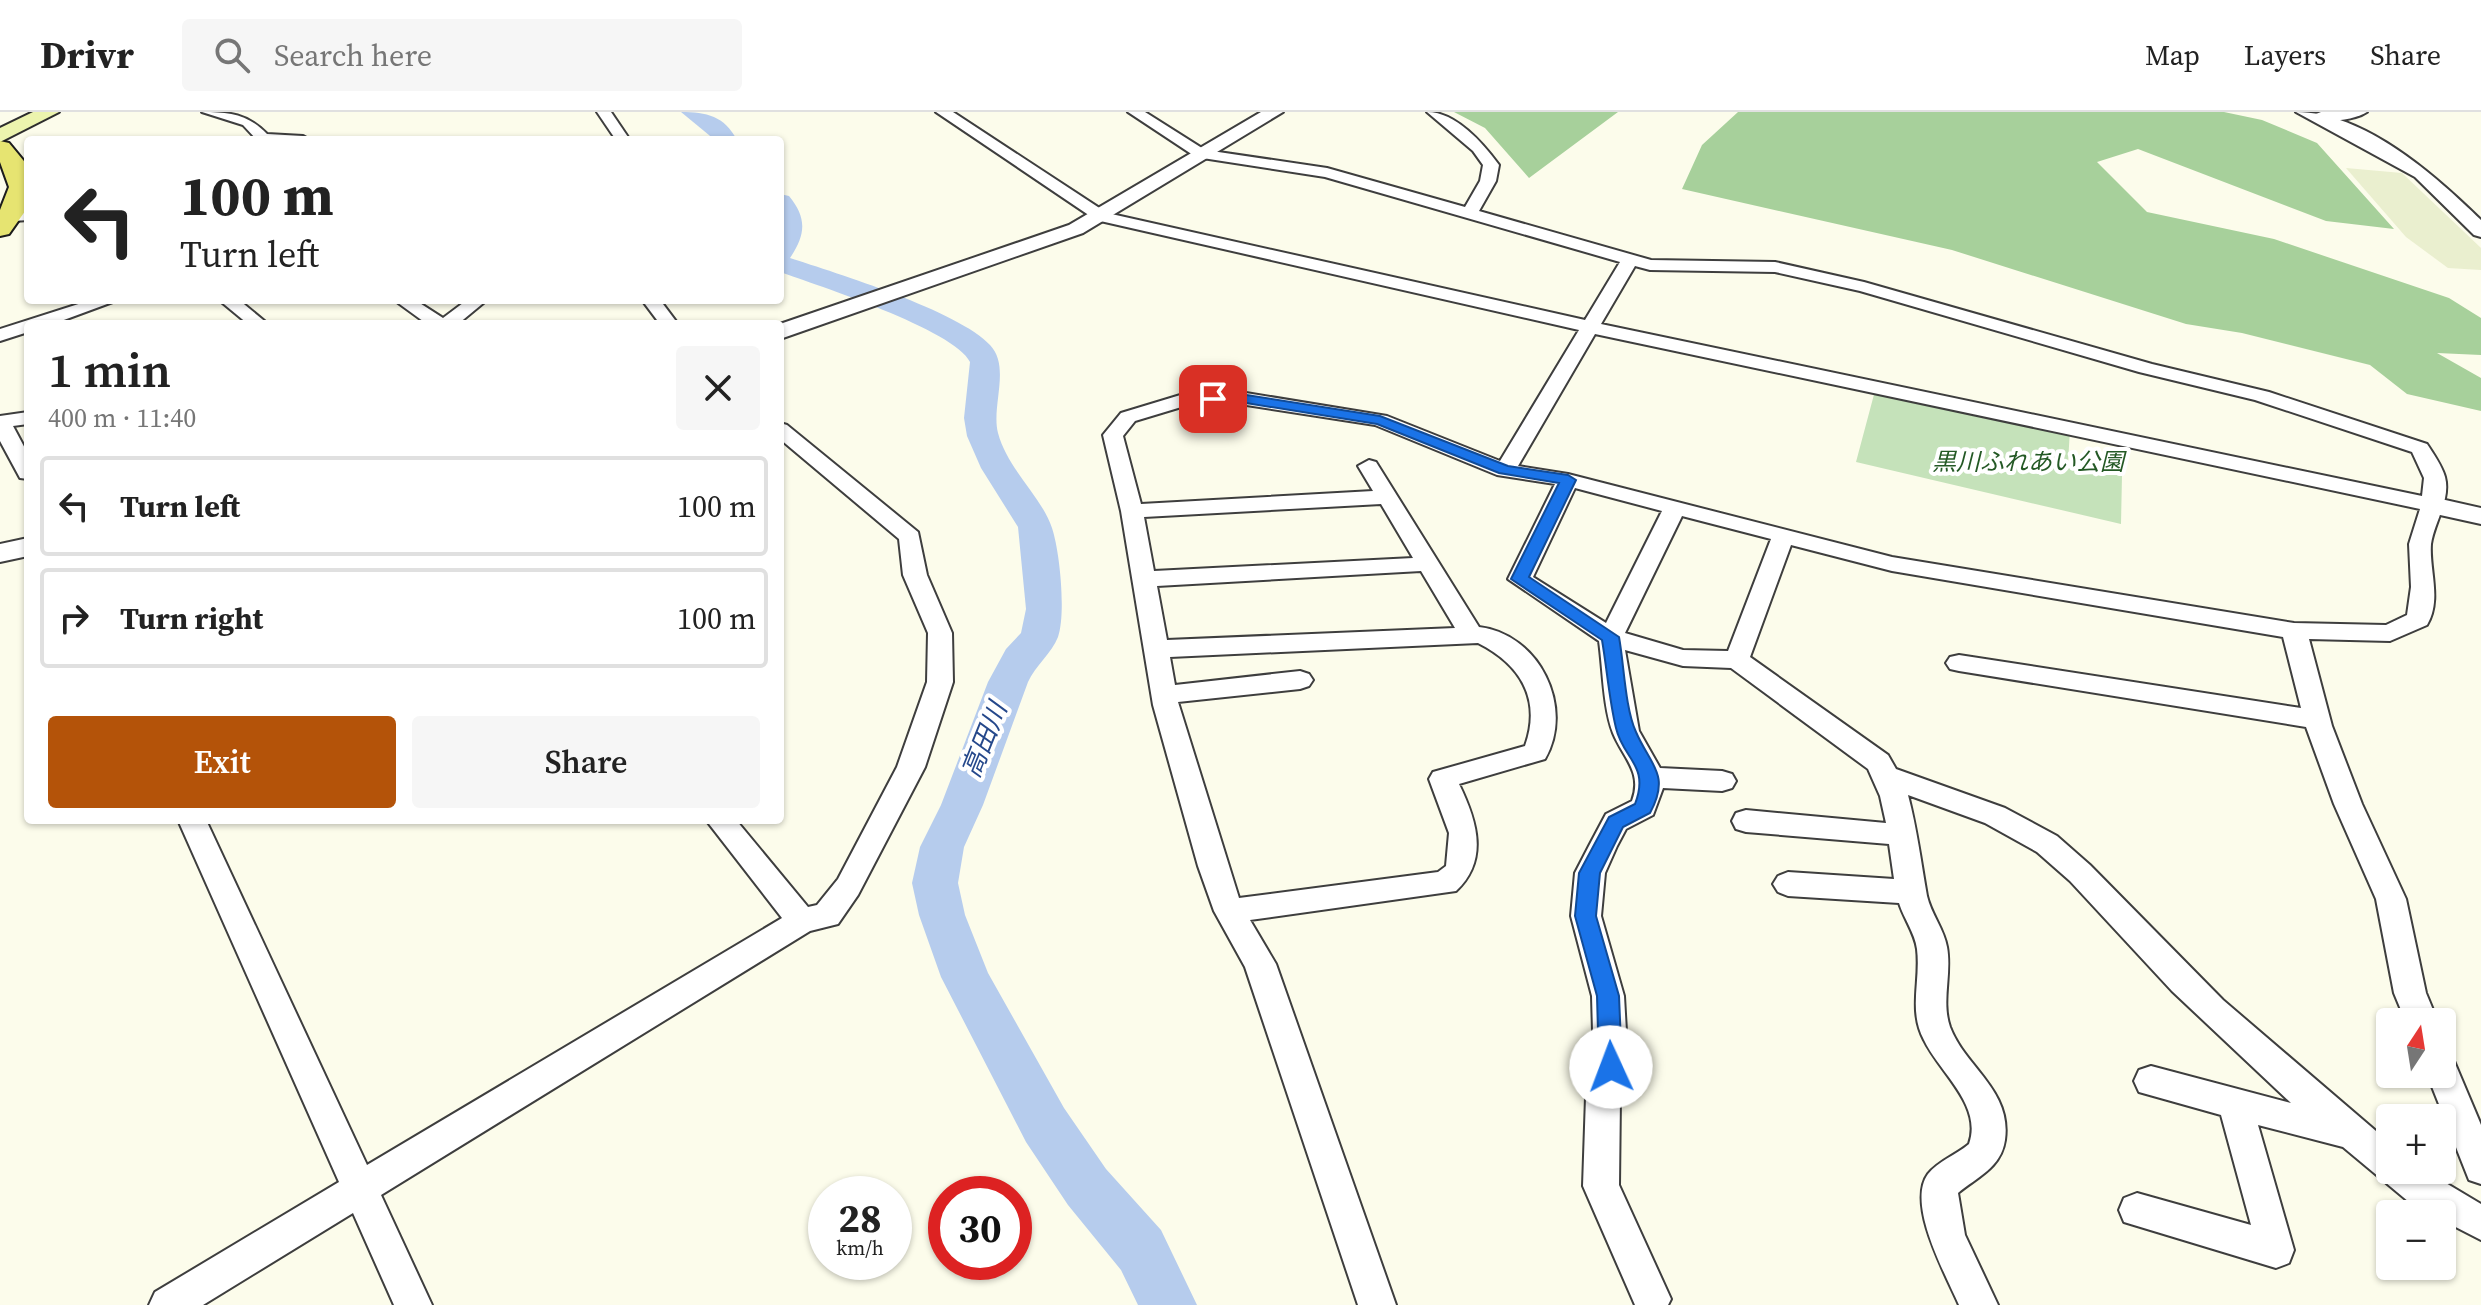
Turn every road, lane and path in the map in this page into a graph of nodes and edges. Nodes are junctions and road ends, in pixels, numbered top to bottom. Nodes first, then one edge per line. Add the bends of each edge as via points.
1 (49, 112) edge
2 (209, 112) edge
3 (604, 112) edge
4 (943, 112) edge
5 (1135, 112) edge
6 (1274, 112) edge
7 (1434, 112) edge
8 (2360, 112) edge
9 (2310, 114) edge
10 (0, 136) edge
11 (261, 136) edge
12 (620, 136) edge
13 (0, 148) edge
14 (1201, 154) junction
15 (1469, 214) junction
16 (1102, 217) junction
17 (9, 219) edge
18 (2481, 231) edge
19 (1630, 259) junction
20 (97, 304) edge
21 (233, 304) edge
22 (409, 304) edge
23 (473, 304) edge
24 (47, 320) edge
25 (254, 320) edge
26 (433, 320) edge
27 (452, 320) edge
28 (24, 327) edge
29 (1590, 327) junction
30 (784, 331) edge
31 (0, 335) edge
32 (24, 419) edge
33 (784, 432) edge
34 (24, 466) edge
35 (1369, 466) dead end
36 (1505, 470) junction
37 (1568, 480) junction
38 (1387, 497) junction
39 (2432, 505) junction
40 (1675, 508) junction
41 (1132, 511) junction
42 (2481, 516) edge
43 (1784, 534) junction
44 (24, 548) edge
45 (0, 553) edge
46 (1427, 564) junction
47 (1143, 579) junction
48 (2294, 631) junction
49 (1471, 634) junction
50 (1611, 637) junction
51 (1157, 649) junction
52 (1737, 660) junction
53 (1959, 663) dead end
54 (1300, 680) dead end
55 (1164, 695) junction
56 (2317, 720) junction
57 (1648, 777) junction
58 (1888, 777) junction
59 (1722, 781) dead end
60 (1746, 821) dead end
61 (194, 824) edge
62 (723, 824) edge
63 (1905, 835) junction
64 (1788, 884) dead end
65 (1913, 892) junction
66 (1229, 911) junction
67 (802, 921) junction
68 (2416, 1008) edge
69 (2151, 1081) dead end
70 (2449, 1088) edge
71 (2235, 1104) junction
72 (2353, 1135) junction
73 (2376, 1153) edge
74 (2481, 1168) edge
75 (2414, 1184) edge
76 (359, 1191) junction
77 (2137, 1210) dead end
78 (2481, 1223) edge
79 (1652, 1299) dead end
80 (168, 1305) edge
81 (413, 1305) edge
82 (1377, 1305) edge
83 (1979, 1305) edge

1 - 10 main road
2 - 11 street via 248,122
3 - 12 street
4 - 16 street
5 - 14 street
6 - 14 street
7 - 15 street via 1491,165
8 - 9 street
9 - 18 street via 2422,173
13 - 17 main road via 16,162 23,179
14 - 15 street via 1327,173
14 - 16 street
15 - 19 street
16 - 29 street
16 - 30 street
19 - 29 street
19 - 39 street via 1650,265 1775,267 2275,400 2420,448 2435,478
20 - 24 street
21 - 25 street
22 - 26 street
23 - 27 street
28 - 31 street
29 - 36 street
29 - 39 street
32 - 34 street via 0,422
33 - 67 street via 910,537 915,575 940,633 940,682 911,767 848,887 827,915
35 - 38 street
36 - 37 street
36 - 41 street via 1380,420 1240,398 1187,399 1128,417 1113,435
37 - 40 street
37 - 50 street via 1520,579
38 - 41 street
38 - 46 street
39 - 42 street
39 - 48 street via 2420,544 2423,587 2418,619 2390,633
40 - 43 street
40 - 50 street
41 - 47 street
43 - 48 street via 1892,564
43 - 52 street
44 - 45 street
46 - 47 street
46 - 49 street
47 - 51 street
48 - 56 street
49 - 51 street
49 - 66 street via 1492,639 1531,673 1548,719 1536,752 1443,779 1464,827 1454,878
50 - 52 street via 1683,658
50 - 57 street via 1626,732 1646,763
51 - 55 street
52 - 58 street via 1878,762
53 - 56 street
54 - 55 street
55 - 66 street
56 - 68 street via 2391,899
57 - 59 street
57 - 79 street via 1650,790 1643,808 1616,822 1590,873 1586,916 1608,996 1611,1067 1603,1097 1601,1186
58 - 63 street
58 - 72 street via 1992,814 2059,852 2234,1033
60 - 63 street
61 - 76 street
62 - 67 street
63 - 65 street
64 - 65 street
65 - 83 street via 1932,945 1931,1015 1938,1036 1989,1111 1988,1143 1980,1158 1947,1176 1939,1188 1947,1238
66 - 82 street via 1260,964
67 - 76 street
69 - 71 street
70 - 74 street
71 - 72 street
71 - 77 street via 2276,1250
72 - 73 street
75 - 78 street
76 - 80 street
76 - 81 street

